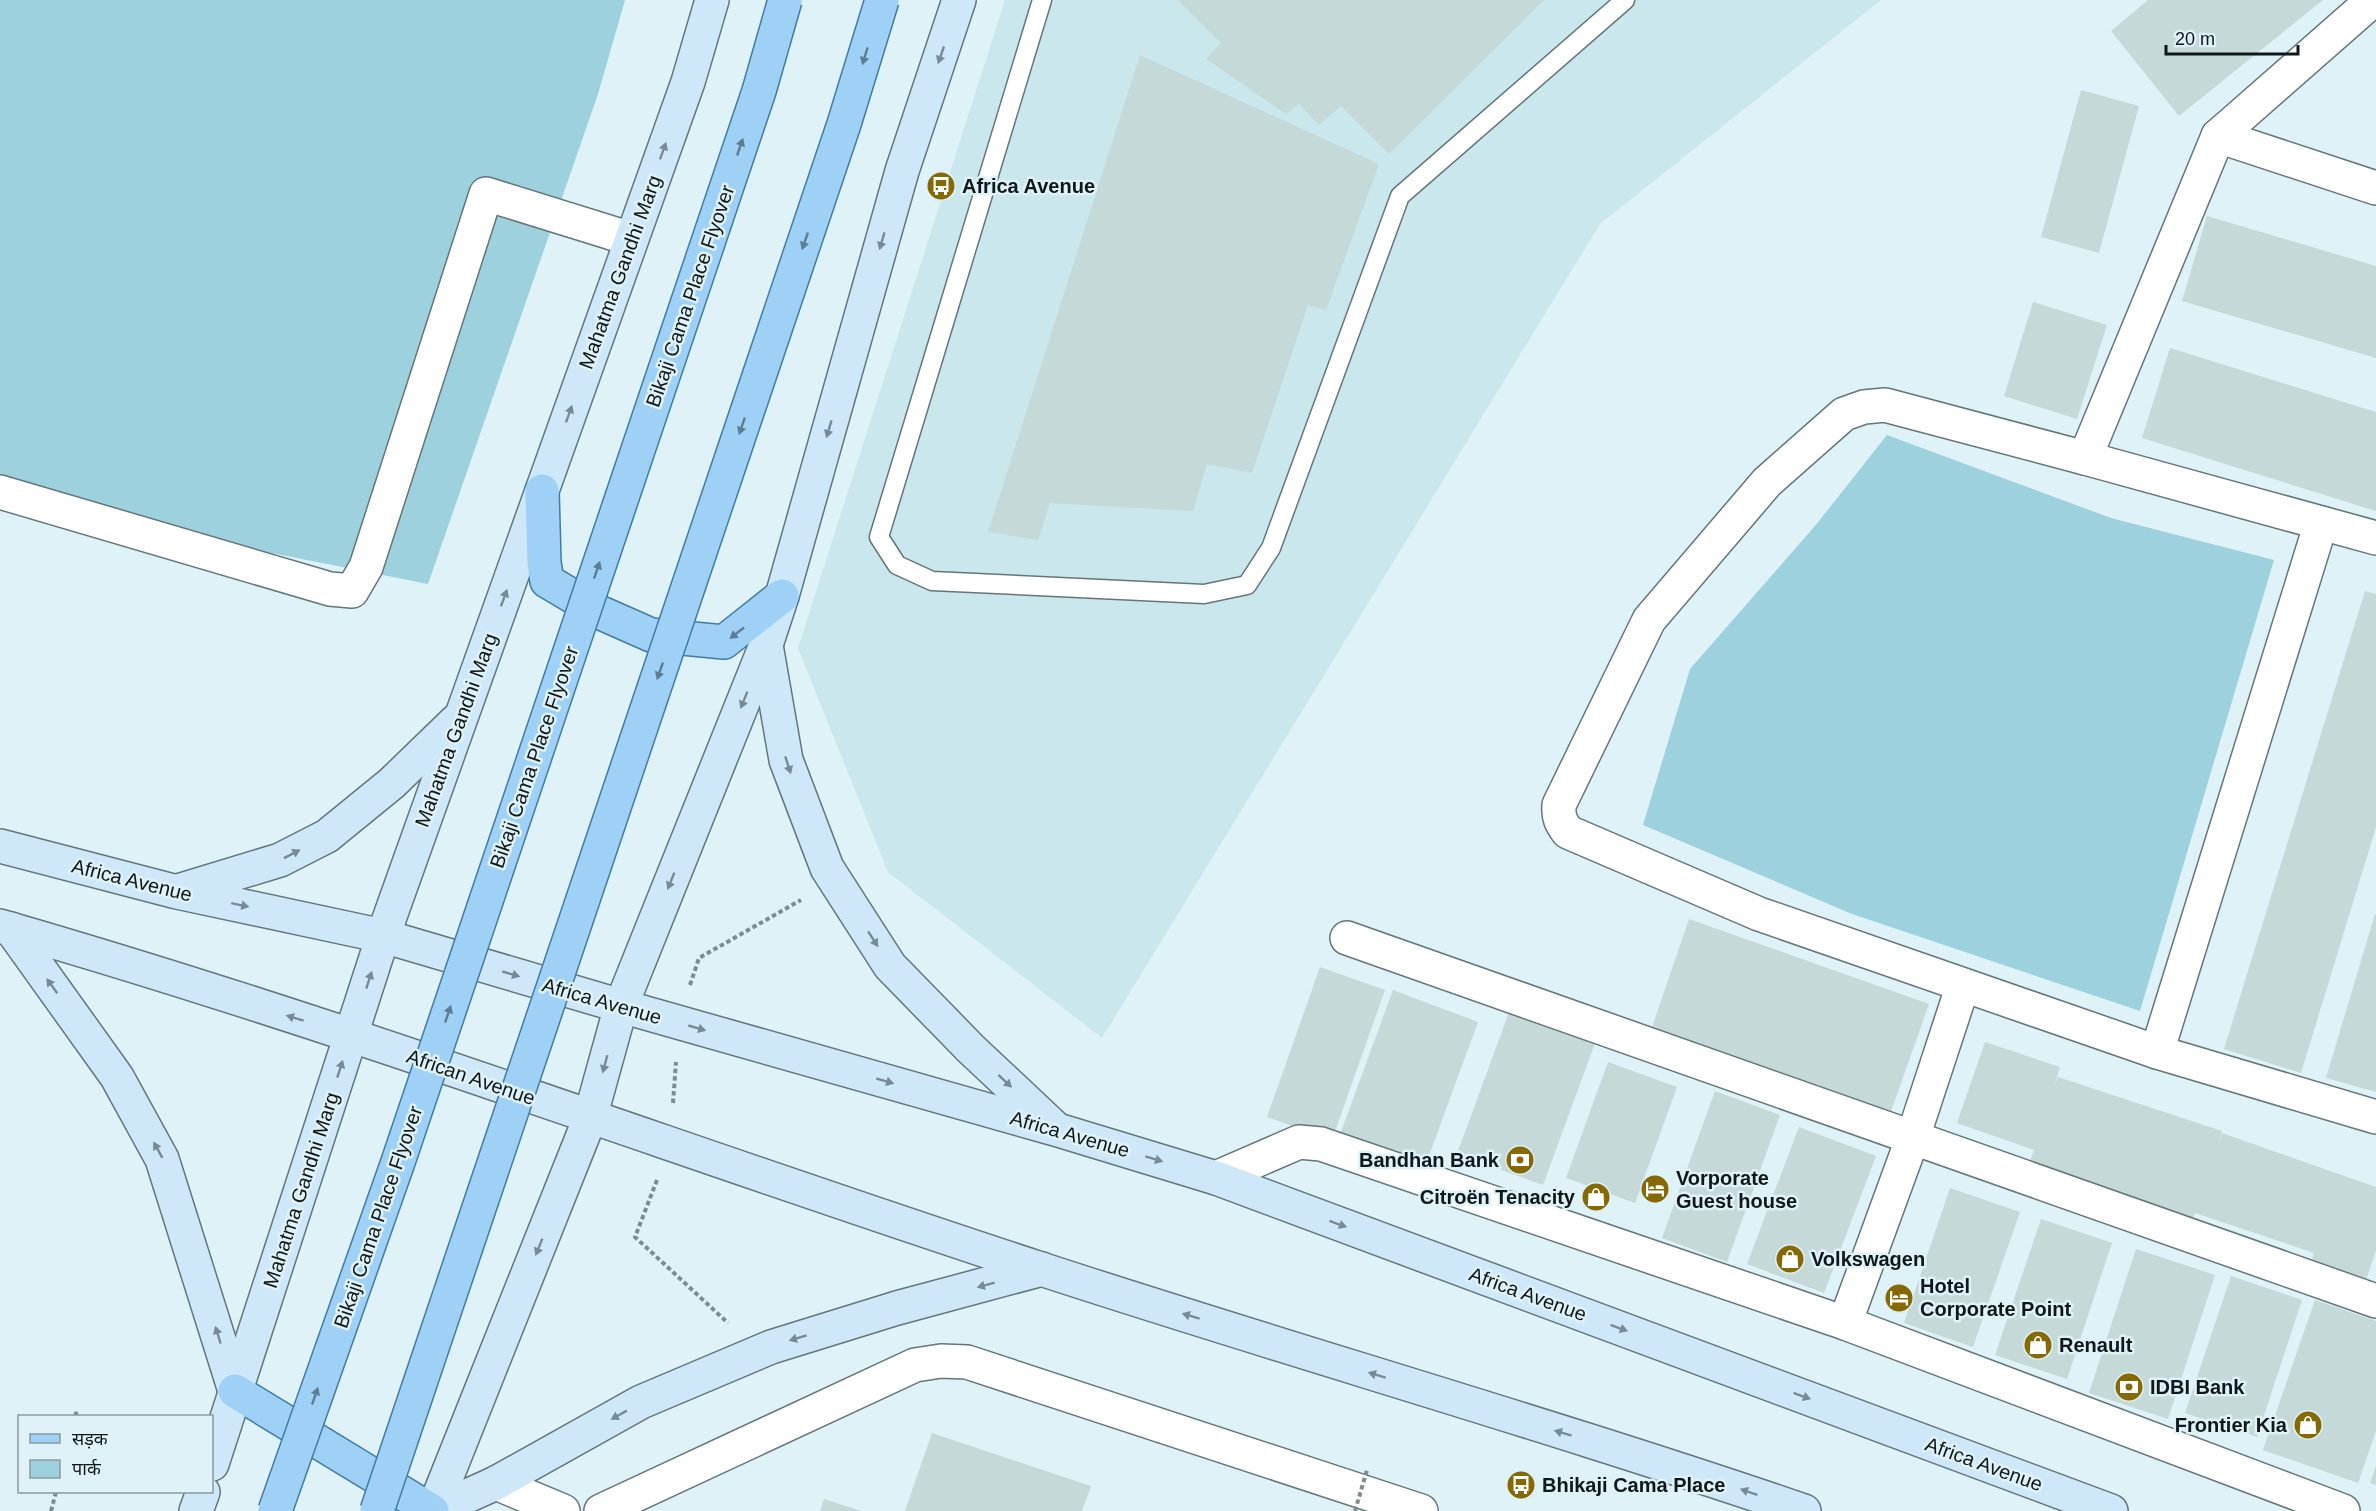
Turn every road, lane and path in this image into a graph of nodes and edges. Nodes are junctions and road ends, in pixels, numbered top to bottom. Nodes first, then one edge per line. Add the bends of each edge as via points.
1 (712, 0) edge
2 (785, 0) edge
3 (882, 0) edge
4 (959, 0) edge
5 (1042, 0) edge
6 (1625, 0) edge
7 (2373, 0) edge
8 (2362, 27) edge
9 (2218, 136) junction
10 (2376, 188) edge
11 (631, 239) junction
12 (2085, 458) junction
13 (542, 491) junction
14 (0, 492) edge
15 (2321, 523) junction
16 (2376, 538) edge
17 (782, 596) junction
18 (766, 645) junction
19 (461, 716) junction
20 (0, 846) edge
21 (836, 881) junction
22 (177, 892) junction
23 (5, 928) edge
24 (383, 936) junction
25 (1347, 938) dead end
26 (1963, 985) junction
27 (621, 1006) junction
28 (678, 1023) junction
29 (351, 1035) junction
30 (2157, 1052) junction
31 (2376, 1117) edge
32 (590, 1118) junction
33 (1058, 1130) junction
34 (1913, 1137) junction
35 (670, 1145) junction
36 (1216, 1178) junction
37 (1042, 1269) junction
38 (2376, 1301) edge
39 (1845, 1323) junction
40 (759, 1352) junction
41 (235, 1391) junction
42 (213, 1461) edge
43 (1367, 1470) dead end
44 (496, 1484) junction
45 (56, 1493) edge
46 (201, 1493) edge
47 (51, 1511) edge
48 (196, 1511) edge
49 (275, 1511) edge
50 (376, 1511) edge
51 (433, 1511) edge
52 (563, 1511) edge
53 (601, 1511) edge
54 (1355, 1511) edge
55 (1421, 1511) edge
56 (1804, 1511) edge
57 (2111, 1511) edge
58 (2343, 1511) edge

11 -> 1 main road, Mahatma Gandhi Marg via 688,82
49 -> 2 main road, Bikaji Cama Place Flyover, bridge via 405,1140 759,91
3 -> 50 main road, bridge via 844,124
4 -> 17 main road via 902,171
5 - 6 lane via 879,537 897,565 932,582 1204,594 1247,585 1271,548 1400,196
7 - 8 street
8 - 9 street
9 - 10 street
9 - 12 street
13 -> 11 main road, Mahatma Gandhi Marg
11 - 14 street via 486,194 366,567 352,591 330,590
12 - 15 street
12 - 26 street via 1885,405 1844,414 1767,482 1650,620 1559,805 1558,814 1568,832 1759,914
17 -> 13 main road via 724,642 651,635 599,612 547,581
19 -> 13 main road, Mahatma Gandhi Marg
15 - 16 street
15 - 30 street
17 - 18 main road
18 -> 21 main road via 786,760 827,868
18 -> 27 main road
22 -> 19 main road via 280,860 327,836 392,783
19 - 24 main road, Mahatma Gandhi Marg
20 - 22 main road, Africa Avenue
21 - 28 path via 699,958
21 -> 33 main road via 890,966
22 -> 24 main road, Africa Avenue
29 -> 23 main road
41 -> 23 main road via 162,1159 117,1077
24 -> 27 main road, Africa Avenue
29 -> 24 main road, Mahatma Gandhi Marg
25 - 34 street
26 - 30 street
26 - 34 street
27 - 28 main road, Africa Avenue
27 -> 32 main road
28 -> 33 main road, Africa Avenue
28 - 35 path
29 - 32 main road, African Avenue
41 -> 29 main road, Mahatma Gandhi Marg
30 - 31 street
32 - 35 main road
32 -> 51 main road
33 -> 36 main road, Africa Avenue
34 - 38 street
34 - 39 street
35 - 37 main road
35 - 40 path via 635,1237
36 - 39 street via 1299,1142 1321,1144
36 -> 57 main road, Africa Avenue
37 -> 40 main road via 897,1308
56 -> 37 main road
39 - 58 street
40 -> 44 main road via 641,1402
41 - 42 main road, Mahatma Gandhi Marg
41 - 51 main road
43 - 54 path, bridge
44 - 51 main road
44 - 52 street
45 - 47 path
46 - 48 main road
53 - 55 street via 915,1365 941,1361 967,1362

